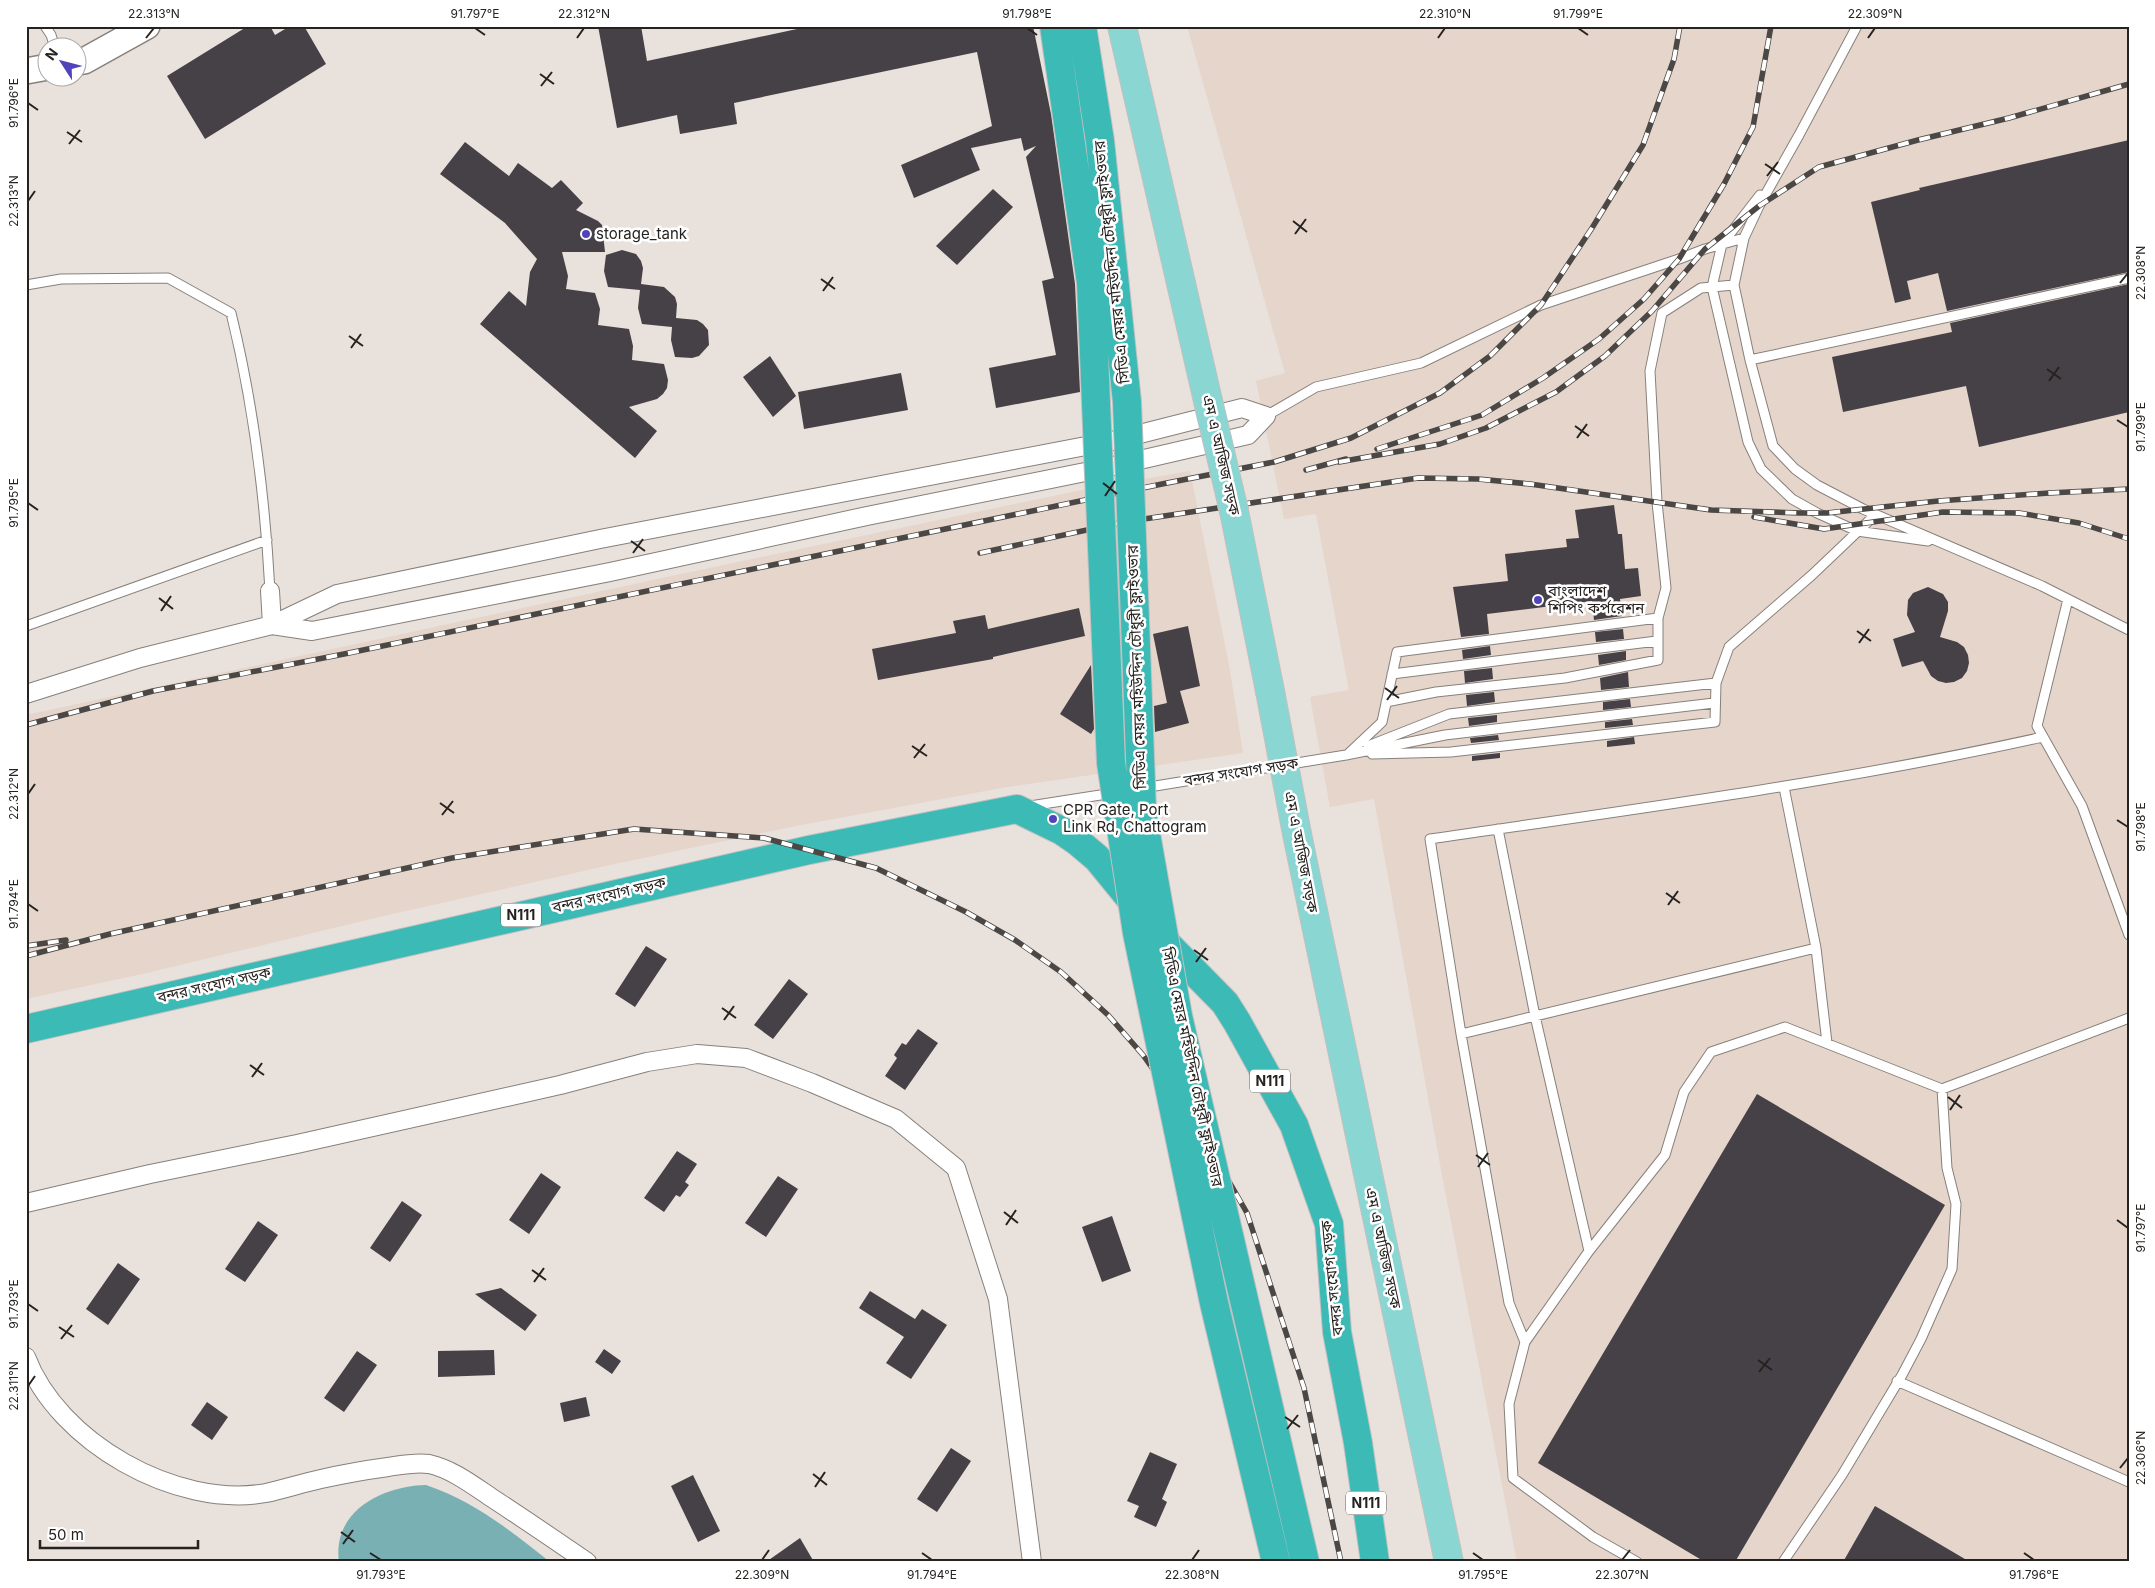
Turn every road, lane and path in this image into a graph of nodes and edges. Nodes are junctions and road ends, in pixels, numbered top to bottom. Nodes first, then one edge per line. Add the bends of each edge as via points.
1 (45, 26) edge
2 (147, 26) edge
3 (1054, 26) edge
4 (1082, 26) edge
5 (1122, 26) edge
6 (1857, 26) edge
7 (52, 38) edge
8 (88, 59) edge
9 (1779, 171) junction
10 (1744, 238) junction
11 (1722, 244) junction
12 (2129, 278) edge
13 (26, 285) edge
14 (1734, 285) junction
15 (1712, 287) junction
16 (1750, 360) junction
17 (1266, 416) junction
18 (1875, 515) junction
19 (1857, 531) junction
20 (267, 540) junction
21 (1940, 543) junction
22 (270, 590) joint
23 (2068, 599) junction
24 (1658, 618) junction
25 (26, 626) edge
26 (272, 626) junction
27 (2129, 630) edge
28 (1657, 641) junction
29 (1392, 674) junction
30 (1716, 683) junction
31 (26, 694) edge
32 (1386, 702) junction
33 (1714, 702) junction
34 (2043, 736) junction
35 (1346, 755) junction
36 (1784, 787) junction
37 (1136, 789) dead end
38 (1126, 791) dead end
39 (1017, 808) junction
40 (1498, 829) junction
41 (2129, 935) edge
42 (1816, 948) junction
43 (1534, 1016) junction
44 (2129, 1018) edge
45 (26, 1029) edge
46 (1460, 1034) junction
47 (1827, 1043) junction
48 (1942, 1089) junction
49 (26, 1203) edge
50 (1589, 1251) junction
51 (1525, 1342) junction
52 (26, 1357) edge
53 (1898, 1382) junction
54 (2129, 1482) edge
55 (587, 1562) edge
56 (1032, 1562) edge
57 (1276, 1562) edge
58 (1306, 1562) edge
59 (1375, 1562) edge
60 (1449, 1562) edge
61 (1637, 1562) edge
62 (1783, 1562) edge

1 - 7 lane
2 - 8 street
3 - 57 highway, bridge via 1091,283 1113,773 1141,953 1214,1303
4 - 58 highway, সিডিএ মেয়র মহিউদ্দিন চৌধুরী ফ্লাইওভার, bridge via 1100,141 1127,402 1142,811 1178,1016
5 - 60 main road, এম এ আজিজ সড়ক, bridge via 1234,511 1297,834
6 - 9 lane
9 - 10 lane
9 - 11 lane
10 - 11 lane
10 - 14 lane
11 - 15 lane
11 - 17 lane via 1541,305 1421,363 1316,387
12 - 16 lane
13 - 20 lane via 61,279 168,278 231,313 244,367
14 - 15 lane
14 - 16 lane
15 - 19 lane via 1748,442 1762,468 1792,499
15 - 24 lane via 1701,288 1662,313 1650,371 1657,502 1666,588
16 - 18 lane via 1773,446 1795,469 1817,484
17 - 26 street via 1242,408 1112,441 610,537 337,594
17 - 26 street via 1248,435 1104,468 312,631
18 - 19 lane
18 - 21 lane
19 - 21 lane
19 - 30 lane via 1729,647
20 - 22 lane
20 - 25 lane
21 - 23 lane
22 - 26 street
23 - 27 lane
23 - 34 lane via 2037,726
24 - 28 lane
24 - 29 lane via 1397,652
26 - 31 street via 140,658
28 - 29 lane
28 - 32 lane via 1658,660 1565,678 1436,692
29 - 32 lane
30 - 33 lane
30 - 35 lane via 1449,714
32 - 35 lane via 1382,722
33 - 35 lane via 1445,735
33 - 35 lane via 1715,722 1451,752
34 - 36 lane via 1947,758
34 - 41 lane via 2082,806
35 - 37 lane, বন্দর সংযোগ সড়ক
36 - 40 lane
36 - 42 lane
38 - 39 lane, বন্দর সংযোগ সড়ক
39 - 45 highway, বন্দর সংযোগ সড়ক / N111 via 809,850
39 - 59 highway, বন্দর সংযোগ সড়ক / N111 via 1070,836 1097,858 1169,946 1225,1003 1294,1125 1329,1224 1337,1332
40 - 43 lane
40 - 46 lane via 1430,839
42 - 43 lane
42 - 47 lane
43 - 46 lane
43 - 50 lane
44 - 48 lane
46 - 51 lane via 1509,1302
47 - 48 lane
47 - 50 lane via 1785,1027 1712,1052 1684,1092 1665,1155
48 - 53 lane via 1947,1168 1956,1204 1952,1269
49 - 56 street via 560,1085 648,1062 696,1054 746,1058 896,1119 956,1168 998,1299
50 - 51 lane
51 - 61 lane via 1509,1404 1514,1478 1593,1537
52 - 55 street via 44,1393 67,1420 105,1450 165,1483 234,1495 265,1493 368,1470 430,1464 473,1486
53 - 54 lane
53 - 62 lane via 1842,1475

